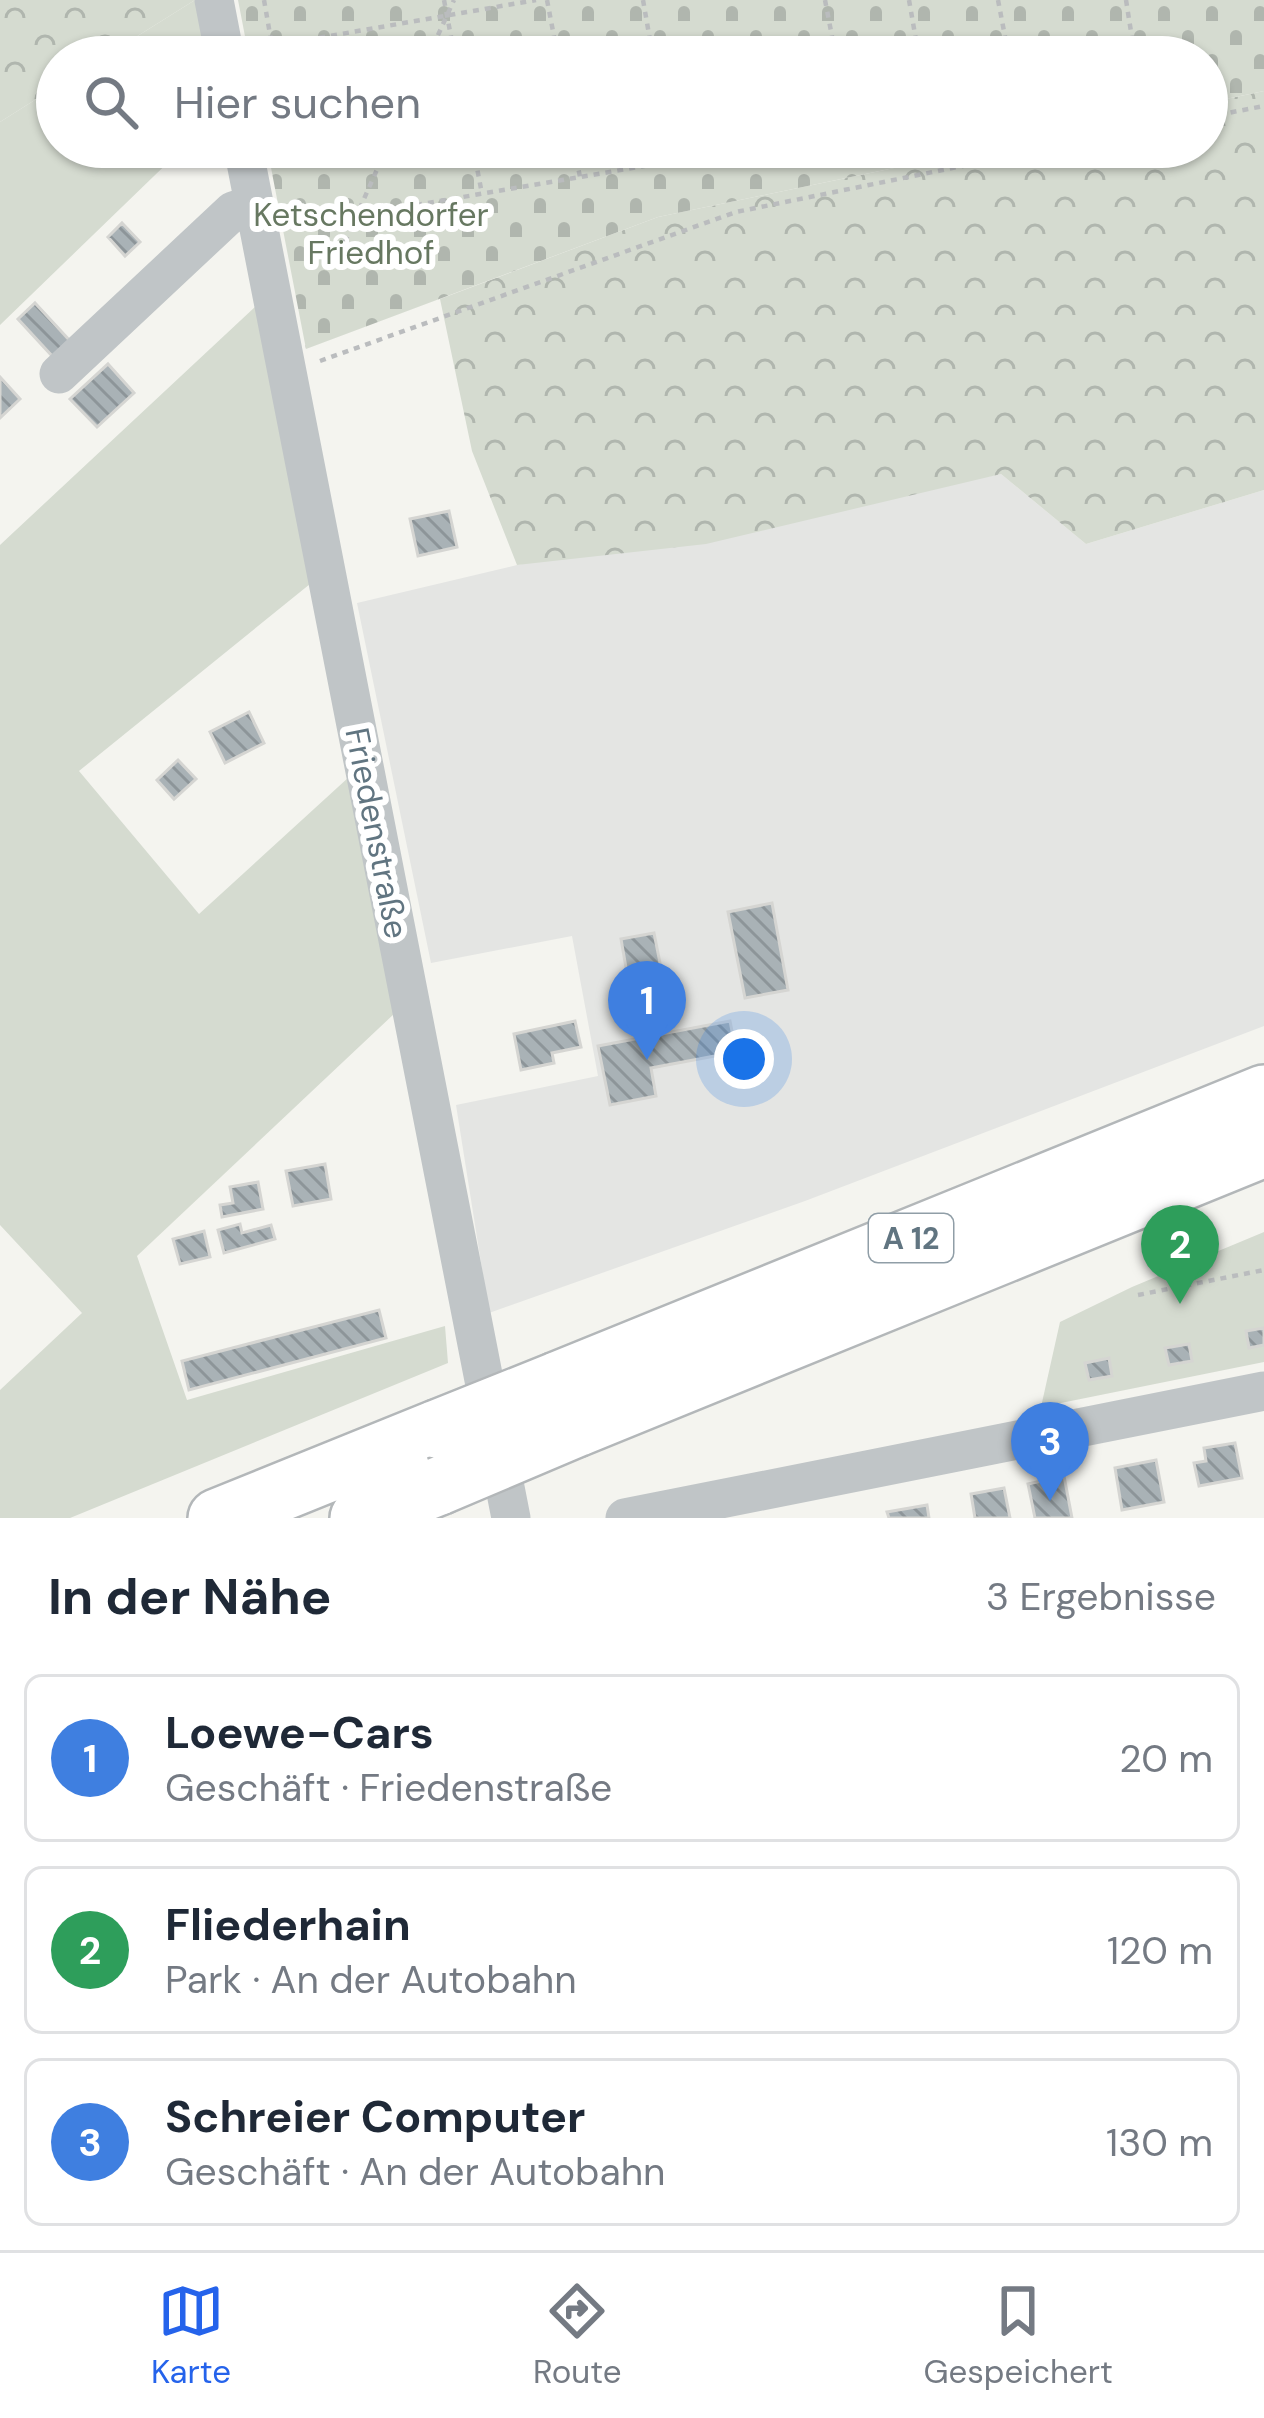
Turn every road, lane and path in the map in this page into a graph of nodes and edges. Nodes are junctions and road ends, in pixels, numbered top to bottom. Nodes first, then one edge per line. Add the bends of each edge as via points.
1 (214, 0) edge
2 (264, 0) edge
3 (444, 0) edge
4 (454, 0) edge
5 (536, 0) edge
6 (548, 0) edge
7 (643, 0) edge
8 (825, 0) edge
9 (909, 0) edge
10 (998, 0) edge
11 (1126, 0) edge
12 (447, 15) junction
13 (221, 36) edge
14 (270, 36) edge
15 (328, 36) edge
16 (438, 36) edge
17 (451, 36) edge
18 (554, 36) edge
19 (649, 36) edge
20 (832, 36) edge
21 (915, 36) edge
22 (1005, 36) edge
23 (1132, 36) edge
24 (1264, 106) edge
25 (1228, 113) edge
26 (247, 168) edge
27 (378, 168) edge
28 (477, 168) edge
29 (578, 168) edge
30 (632, 168) edge
31 (953, 168) edge
32 (580, 177) junction
33 (482, 194) junction
34 (254, 204) junction
35 (357, 215) junction
36 (340, 253) dead end
37 (287, 373) junction
38 (58, 374) dead end
39 (1264, 1094) edge
40 (1264, 1148) edge
41 (1264, 1270) edge
42 (1138, 1295) dead end
43 (1264, 1391) edge
44 (567, 1404) junction
45 (217, 1518) edge
46 (359, 1518) edge
47 (512, 1518) edge
48 (625, 1518) edge

1 - 13 street
2 - 14 path
3 - 12 path
4 - 12 path
5 - 12 path
6 - 18 path
7 - 19 path
8 - 20 path
9 - 21 path
10 - 22 path
11 - 23 path
12 - 15 path
12 - 16 path
12 - 17 path
24 - 25 path
26 - 34 street, Friedenstraße
27 - 35 path
28 - 33 path
29 - 32 path
30 - 32 path
31 - 37 path via 736,212
32 - 33 path
33 - 35 path
34 - 37 street, Friedenstraße
34 - 38 street via 233,211
35 - 36 path
37 - 47 street, Friedenstraße
39 - 44 highway, A 12
40 - 44 highway, A 12
41 - 42 path
43 - 48 street
44 - 45 highway, A 12, bridge via 437,1429
44 - 46 highway, A 12, bridge via 439,1486

